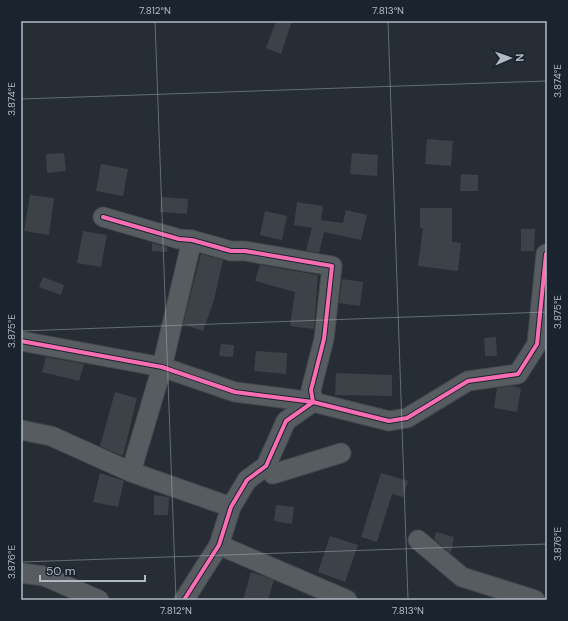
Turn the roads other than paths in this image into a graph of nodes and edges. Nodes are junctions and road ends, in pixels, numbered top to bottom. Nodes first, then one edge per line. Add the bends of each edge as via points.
1 (103, 217) dead end
2 (192, 240) junction
3 (546, 254) dead end
4 (21, 341) edge
5 (162, 367) junction
6 (313, 402) junction
7 (21, 430) edge
8 (341, 453) dead end
9 (266, 466) junction
10 (131, 472) junction
11 (231, 508) junction
12 (418, 540) dead end
13 (219, 545) junction
14 (21, 573) edge
15 (99, 600) edge
16 (184, 600) edge
17 (347, 600) edge
18 (536, 600) edge

1 - 2 street via 179,239
2 - 5 street
2 - 6 street via 230,251 245,251 332,266 324,339 311,390
3 - 6 street via 537,344 518,374 468,381 407,418 389,421
4 - 5 street
5 - 6 street via 235,392
5 - 10 street
6 - 9 street via 286,421
7 - 10 street via 51,436
8 - 9 street via 273,474
9 - 11 street via 247,480
10 - 11 street
11 - 13 street
12 - 18 street via 462,577
13 - 16 street
13 - 17 street
14 - 15 street via 44,576

